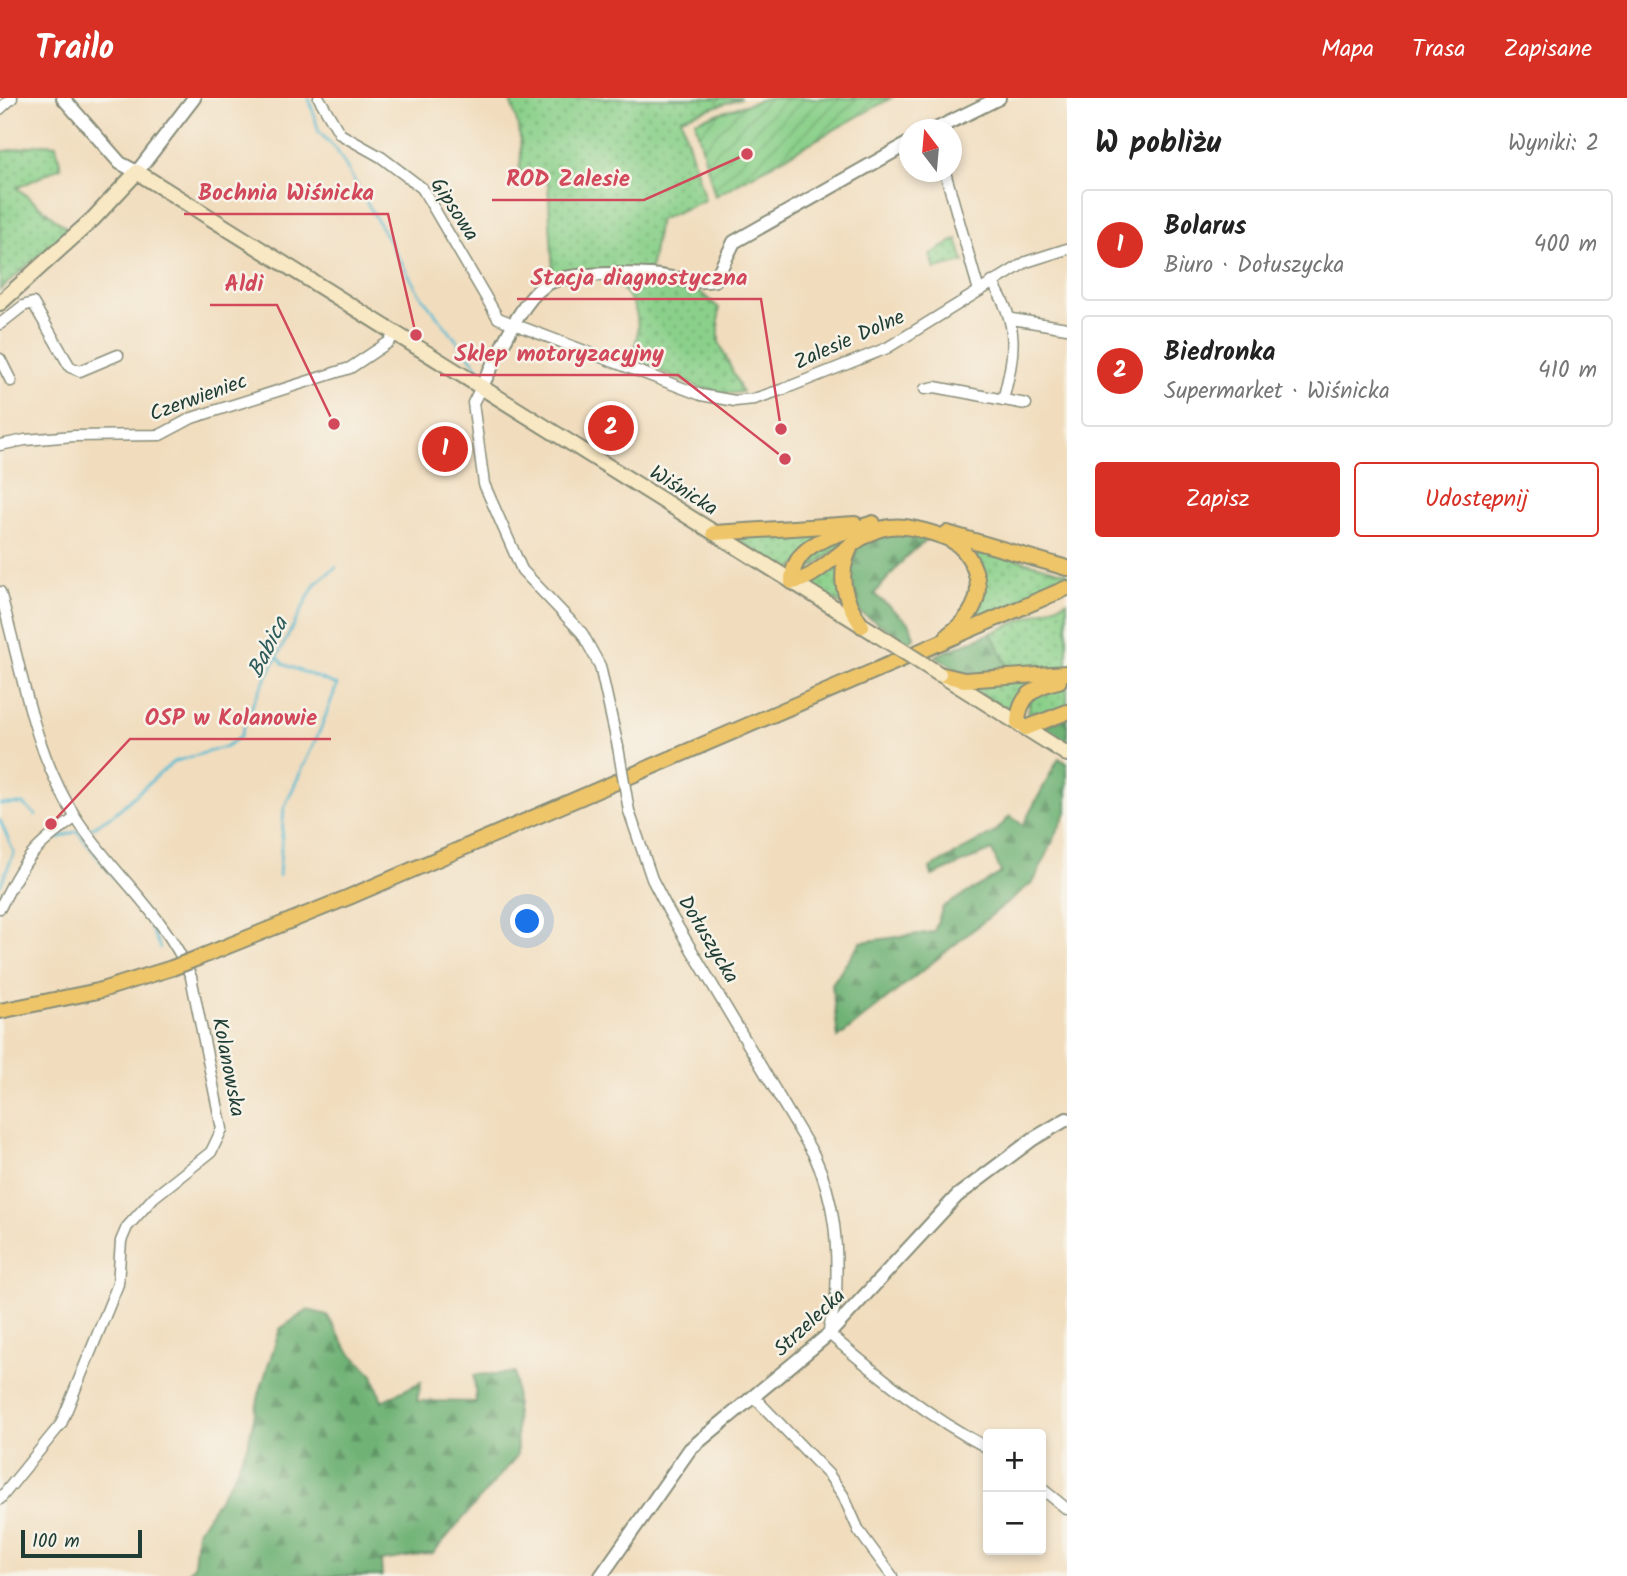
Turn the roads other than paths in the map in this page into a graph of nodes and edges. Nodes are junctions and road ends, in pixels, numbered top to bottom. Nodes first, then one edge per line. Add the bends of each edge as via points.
1 (12, 98) edge
2 (63, 98) edge
3 (194, 98) edge
4 (318, 98) edge
5 (999, 98) edge
6 (0, 108) edge
7 (956, 119) edge
8 (899, 149) edge
9 (136, 172) junction
10 (947, 182) edge
11 (1067, 249) edge
12 (992, 282) junction
13 (979, 291) junction
14 (0, 303) edge
15 (1012, 319) junction
16 (0, 324) edge
17 (516, 324) junction
18 (1067, 328) edge
19 (395, 334) junction
20 (118, 355) dead end
21 (0, 359) edge
22 (11, 380) dead end
23 (481, 387) junction
24 (925, 389) dead end
25 (1003, 400) junction
26 (1026, 404) dead end
27 (0, 445) edge
28 (873, 523) junction
29 (714, 533) junction
30 (852, 544) junction
31 (1067, 568) edge
32 (792, 582) junction
33 (1067, 589) edge
34 (0, 592) edge
35 (3, 610) edge
36 (862, 626) junction
37 (930, 648) junction
38 (1067, 673) edge
39 (939, 674) junction
40 (1067, 679) edge
41 (1067, 712) edge
42 (1022, 725) junction
43 (1067, 754) edge
44 (75, 818) junction
45 (0, 908) edge
46 (0, 1011) edge
47 (1067, 1119) edge
48 (830, 1334) junction
49 (753, 1396) junction
50 (983, 1445) edge
51 (1046, 1492) edge
52 (0, 1499) edge
53 (1067, 1509) edge
54 (601, 1576) edge
55 (892, 1576) edge

1 - 6 street
2 - 9 street via 120,163
3 - 9 street
4 - 17 street, Gipsowa via 340,134 422,188 498,318
5 - 7 street
8 - 17 street via 734,242 715,280 701,283 652,275 559,279 543,286
9 - 14 main road via 93,219
9 - 19 main road, Wiśnicka
10 - 13 street
11 - 12 street, Zalesie Dolne via 1026,262
12 - 13 street, Zalesie Dolne
12 - 15 street
13 - 17 street, Zalesie Dolne via 887,348 784,389 735,401 701,395
15 - 18 street
15 - 25 street via 1013,353
16 - 20 street via 33,303 70,366 80,371
17 - 23 street
19 - 23 main road, Wiśnicka
19 - 27 street, Czerwieniec via 350,368 192,418 160,435 61,437
21 - 22 street
23 - 29 main road, Wiśnicka
23 - 48 street, Dołuszycka, bridge via 473,403 484,484 523,570 582,633 600,666 629,811 652,879 821,1172 833,1212 838,1255
24 - 25 street
25 - 26 street
28 - 29 main road
28 - 31 main road via 903,522
28 - 32 main road via 802,552 793,566
29 - 32 main road, Wiśnicka
30 - 32 main road via 810,576
30 - 36 main road via 842,578 850,607
30 - 37 main road via 890,525 946,538 962,549 975,570 978,594 967,618
32 - 36 main road, Wiśnicka
33 - 37 main road
34 - 35 street, Kolanowska
35 - 44 street, Kolanowska via 39,746
36 - 39 main road, Wiśnicka, bridge
37 - 46 main road, bridge via 198,958 98,991
38 - 39 main road via 964,680
39 - 42 main road, Wiśnicka
40 - 42 main road via 1032,689 1022,702
41 - 42 main road
42 - 43 main road, Wiśnicka
44 - 45 street via 24,860
44 - 52 street, Kolanowska via 164,926 181,954 191,977 222,1129 211,1152 154,1197 127,1227 121,1241 118,1284 61,1424
47 - 48 street, Strzelecka via 957,1196
48 - 49 street, Strzelecka
48 - 50 street via 952,1429
49 - 54 street, Strzelecka via 690,1448
49 - 55 street via 829,1475 859,1531
51 - 53 street

